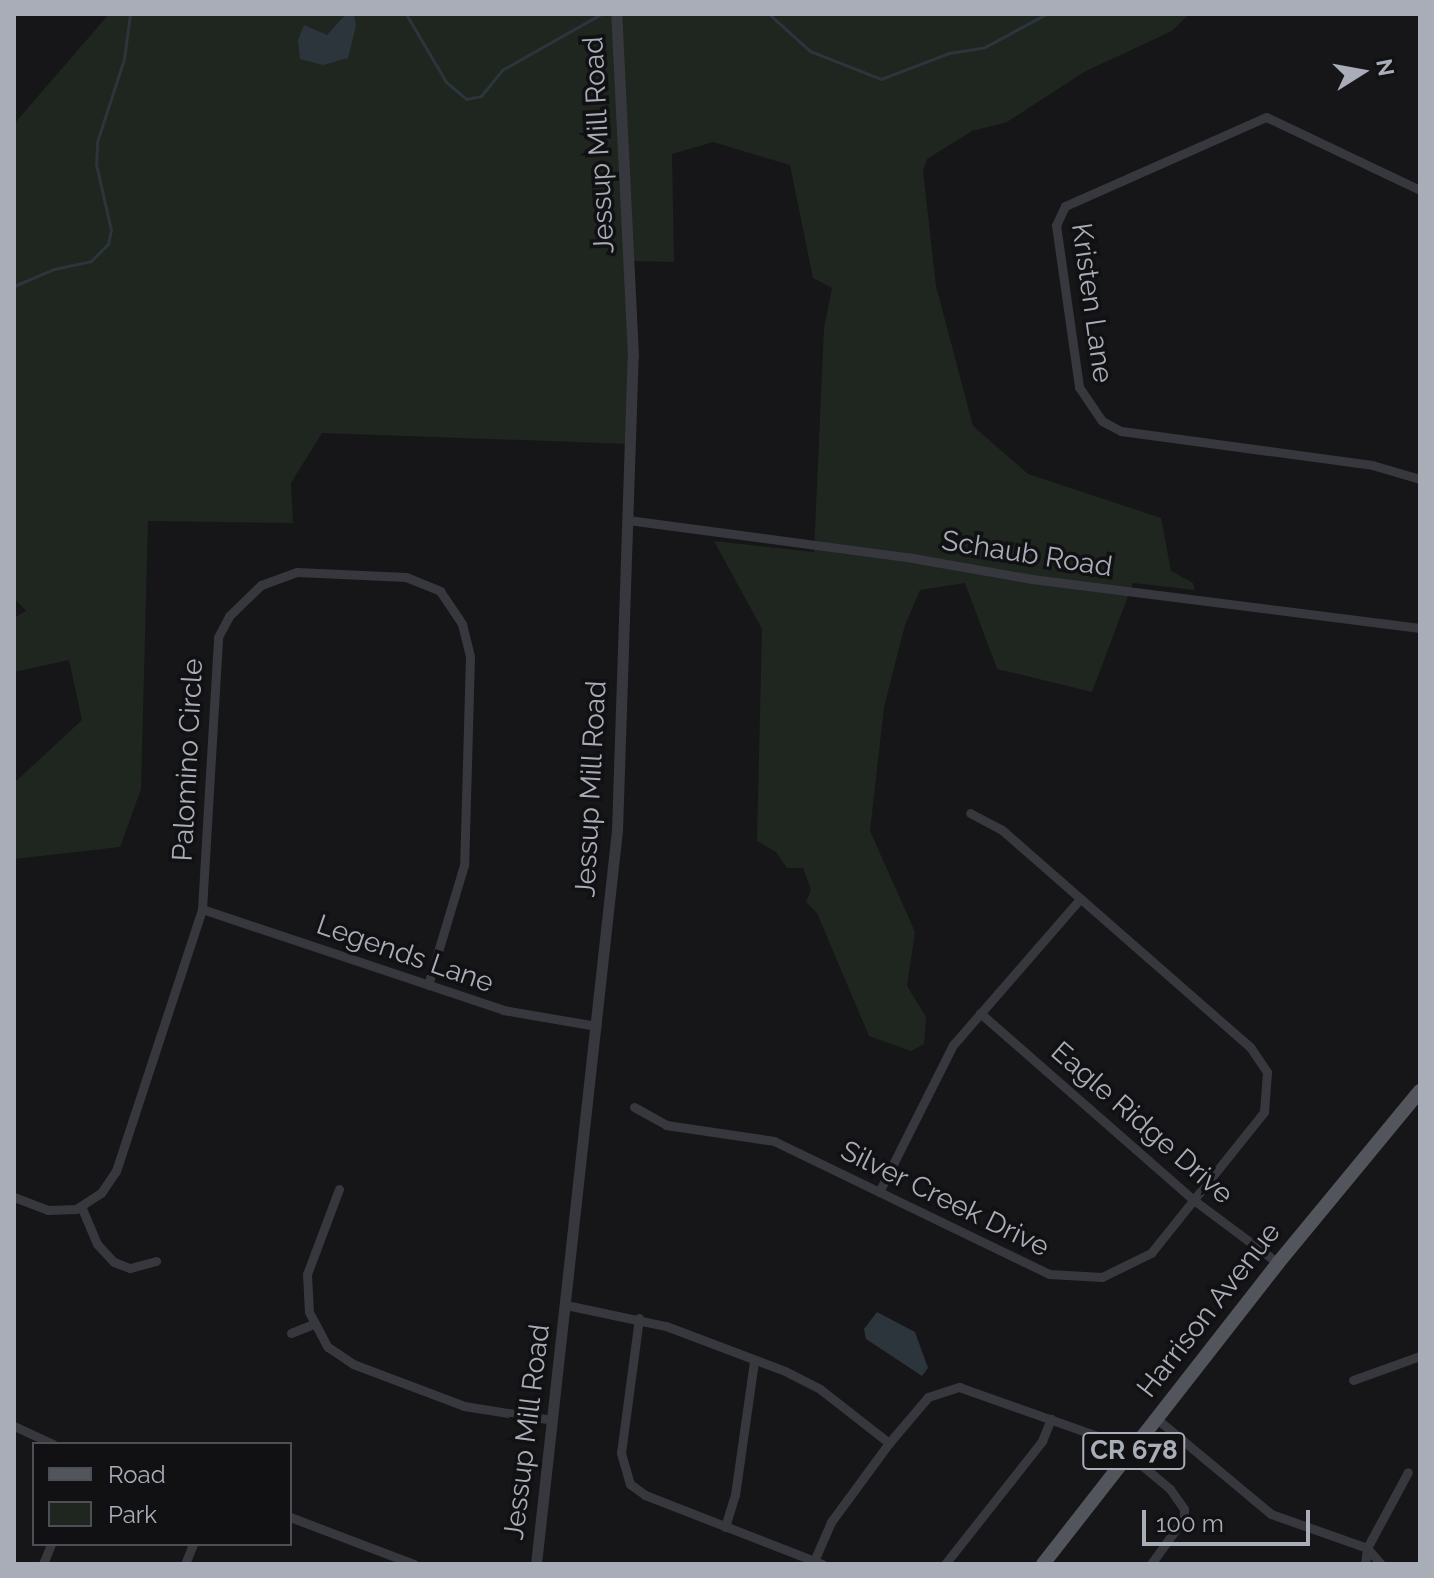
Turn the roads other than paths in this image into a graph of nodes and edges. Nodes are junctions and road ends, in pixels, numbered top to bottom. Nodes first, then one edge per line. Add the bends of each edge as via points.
1 (616, 15) edge
2 (1420, 190) edge
3 (1420, 479) edge
4 (628, 520) junction
5 (1420, 628) edge
6 (970, 813) dead end
7 (1079, 900) junction
8 (202, 909) junction
9 (428, 985) junction
10 (980, 1013) junction
11 (597, 1026) junction
12 (1420, 1091) edge
13 (634, 1107) dead end
14 (339, 1189) dead end
15 (879, 1192) junction
16 (14, 1197) edge
17 (1195, 1201) junction
18 (81, 1206) junction
19 (156, 1261) dead end
20 (1278, 1263) junction
21 (566, 1305) junction
22 (639, 1318) junction
23 (313, 1324) junction
24 (291, 1333) dead end
25 (1420, 1356) edge
26 (754, 1361) junction
27 (1353, 1380) dead end
28 (1051, 1419) junction
29 (1157, 1419) junction
30 (552, 1420) junction
31 (14, 1426) edge
32 (49, 1442) edge
33 (889, 1443) junction
34 (1129, 1458) junction
35 (1408, 1472) dead end
36 (292, 1518) edge
37 (725, 1527) junction
38 (1367, 1548) junction
39 (818, 1562) edge
40 (1154, 1563) edge
41 (414, 1564) edge
42 (536, 1564) edge
43 (945, 1564) edge
44 (1043, 1564) edge
45 (1365, 1564) edge
46 (1381, 1564) edge

1 - 4 street, Jessup Mill Road via 632,306
2 - 3 street, Kristen Lane via 1266,117 1065,206 1056,225 1079,387 1102,421 1121,431 1372,465
4 - 5 street, Schaub Road
4 - 11 street, Jessup Mill Road via 617,830
6 - 7 street, Silver Creek Drive via 1002,830
7 - 10 street
7 - 17 street, Silver Creek Drive via 1250,1047 1267,1072 1264,1112
8 - 9 street, Legends Lane
8 - 9 street, Palomino Circle via 214,656 229,616 261,585 297,572 422,582 440,591 452,607 467,635 470,656 464,865
8 - 18 street, Palomino Circle via 116,1171 101,1193
9 - 11 street, Legends Lane via 503,1010
10 - 15 street via 942,1061
10 - 17 street, Eagle Ridge Drive
11 - 21 street, Jessup Mill Road
12 - 20 main road, Harrison Avenue / CR 678
13 - 15 street, Silver Creek Drive via 666,1125 774,1141
14 - 23 street via 307,1274
15 - 17 street, Silver Creek Drive via 1049,1274 1085,1279 1140,1263
16 - 18 street via 48,1210
17 - 20 street, Eagle Ridge Drive
18 - 19 street via 97,1244 114,1262 130,1268
20 - 29 main road, Harrison Avenue / CR 678
21 - 22 street
21 - 30 street, Jessup Mill Road
22 - 26 street
22 - 37 street via 622,1444 624,1474 640,1493
23 - 24 street
23 - 30 street via 328,1347 353,1364 485,1412
25 - 27 street
26 - 33 street via 820,1389
26 - 37 street via 735,1495
28 - 33 street via 954,1387 928,1397
28 - 34 street via 1114,1442
28 - 43 street via 1042,1441
29 - 34 main road, Harrison Avenue / CR 678
29 - 38 street via 1271,1514
30 - 42 street, Jessup Mill Road
31 - 32 street
33 - 39 street via 831,1522
34 - 40 street via 1170,1489 1184,1509
34 - 44 main road, Harrison Avenue / CR 678
35 - 38 street
36 - 41 street
37 - 39 street
38 - 45 street
38 - 46 street

